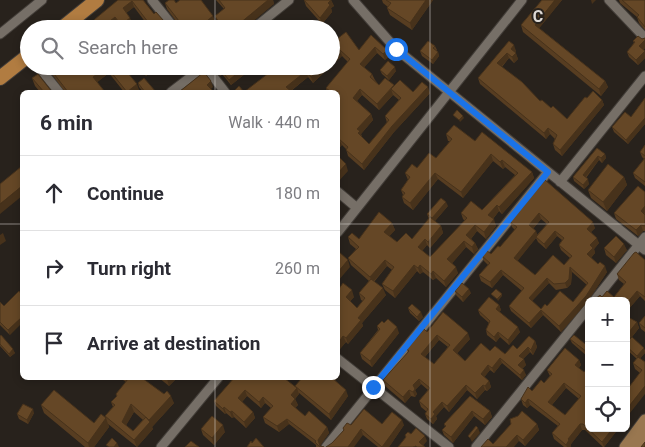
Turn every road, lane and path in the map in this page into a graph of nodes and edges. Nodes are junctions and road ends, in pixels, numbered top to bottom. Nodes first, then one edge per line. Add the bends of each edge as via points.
1 (42, 0) edge
2 (97, 0) edge
3 (152, 0) edge
4 (289, 0) edge
5 (353, 0) edge
6 (522, 0) edge
7 (609, 0) edge
8 (72, 20) edge
9 (168, 20) edge
10 (264, 20) edge
11 (0, 34) edge
12 (645, 38) edge
13 (20, 62) edge
14 (45, 75) edge
15 (194, 75) edge
16 (212, 75) edge
17 (645, 76) edge
18 (0, 78) edge
19 (57, 90) edge
20 (175, 90) edge
21 (223, 90) edge
22 (448, 92) junction
23 (548, 172) junction
24 (560, 182) junction
25 (340, 194) edge
26 (357, 208) junction
27 (340, 229) edge
28 (645, 237) edge
29 (642, 248) edge
30 (598, 297) edge
31 (585, 312) edge
32 (340, 361) edge
33 (216, 380) edge
34 (373, 387) junction
35 (645, 420) edge
36 (645, 434) edge
37 (161, 447) edge
38 (326, 447) edge
39 (449, 447) edge
40 (476, 447) edge
41 (625, 447) edge
42 (636, 447) edge

1 - 11 street
2 - 8 highway
3 - 9 street
4 - 10 street
5 - 22 street via 396,49
6 - 22 street
7 - 12 street
13 - 18 highway
14 - 19 street
15 - 20 street
16 - 21 street
17 - 24 street
22 - 23 street
22 - 26 street
23 - 24 street
23 - 34 street
24 - 29 street
25 - 26 street
26 - 27 street
28 - 29 street
29 - 30 street
31 - 40 street
32 - 34 street
33 - 37 street
34 - 38 street
34 - 39 street
35 - 41 main road
36 - 42 main road

